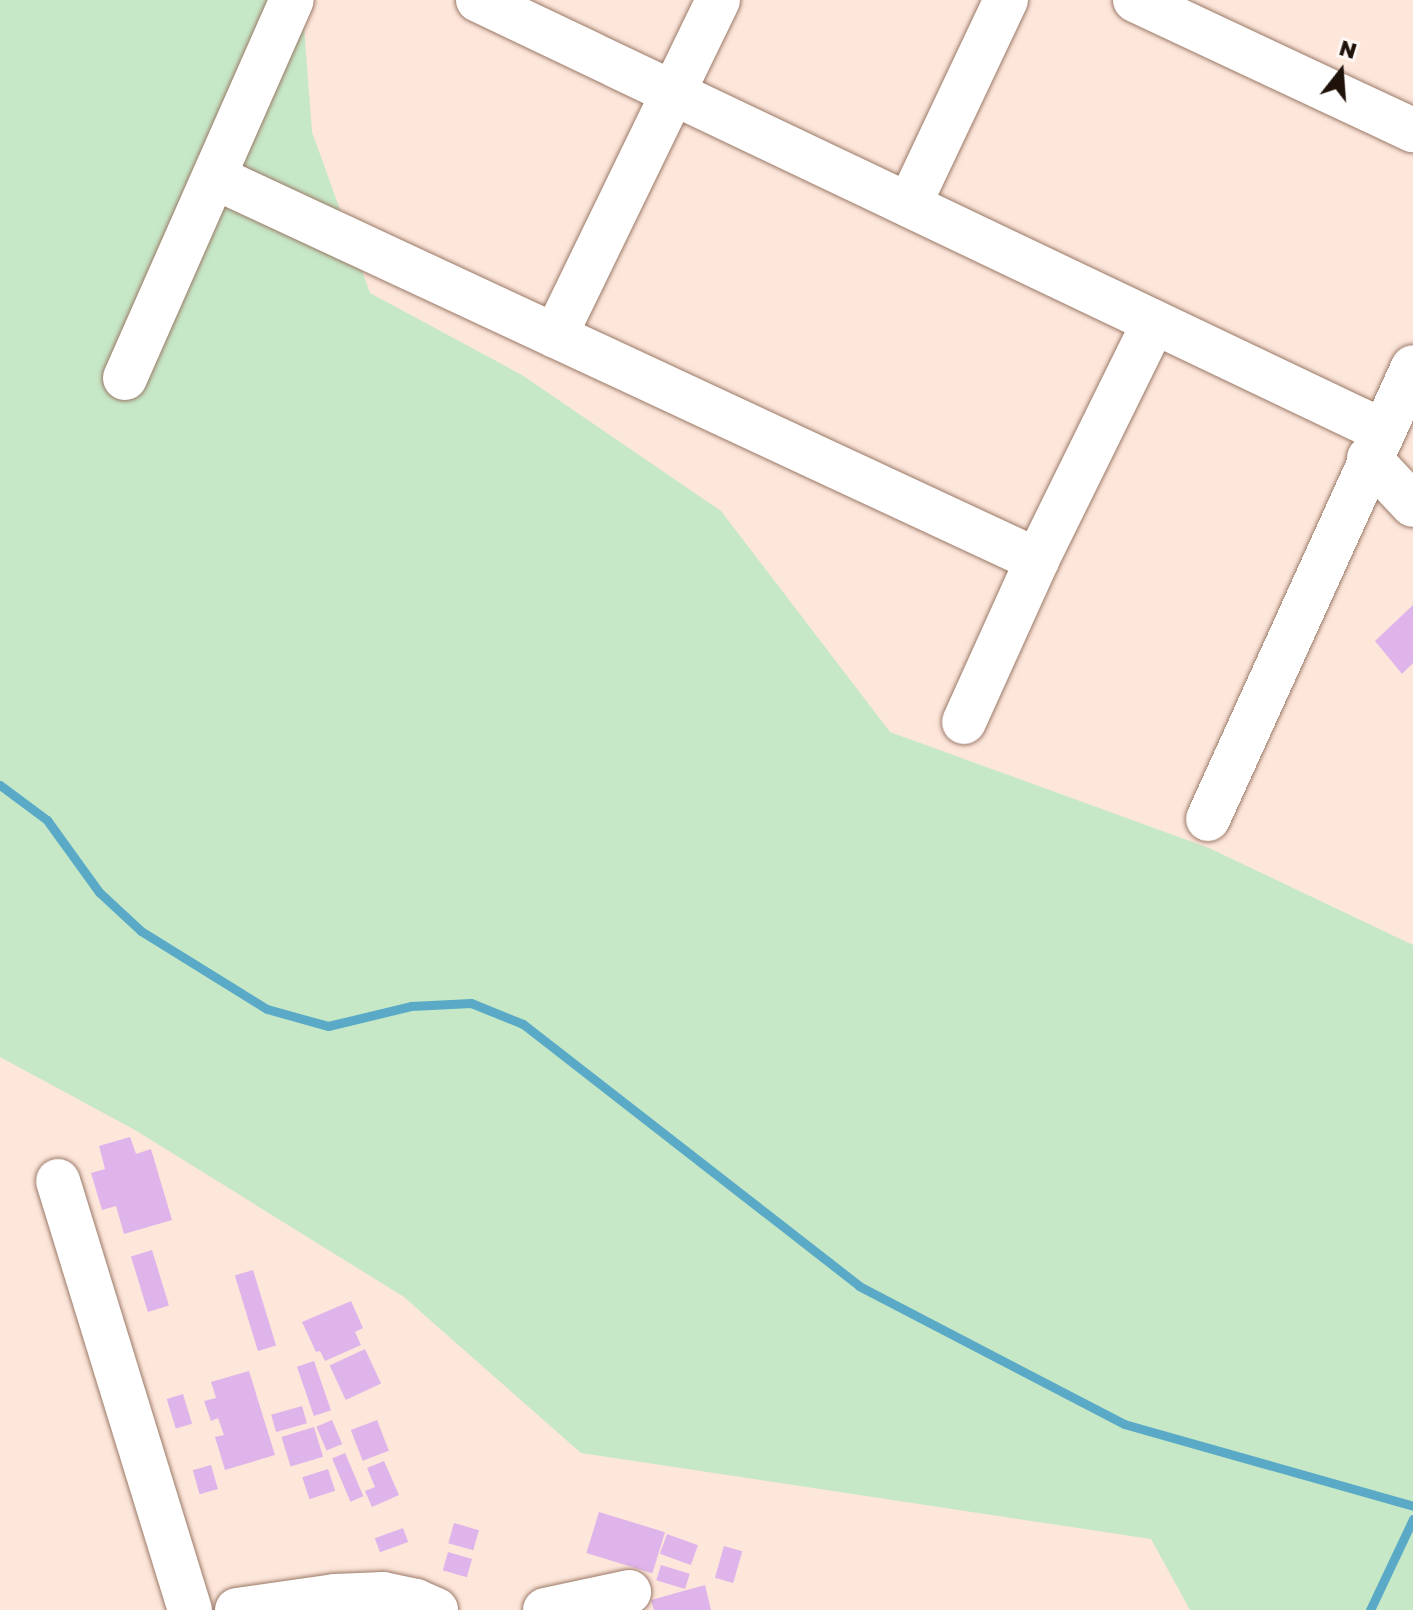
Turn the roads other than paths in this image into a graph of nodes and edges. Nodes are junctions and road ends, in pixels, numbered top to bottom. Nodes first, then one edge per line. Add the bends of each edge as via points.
1 (292, 0) edge
2 (478, 0) edge
3 (718, 0) edge
4 (1006, 0) edge
5 (1135, 0) edge
6 (673, 94) junction
7 (1413, 130) edge
8 (214, 177) junction
9 (909, 205) junction
10 (1154, 322) junction
11 (555, 336) junction
12 (1413, 367) edge
13 (125, 378) dead end
14 (1375, 444) junction
15 (1413, 505) edge
16 (1037, 560) junction
17 (964, 722) dead end
18 (1208, 819) dead end
19 (58, 1181) dead end
20 (629, 1592) dead end
21 (190, 1610) edge
22 (237, 1610) edge
23 (436, 1610) edge
24 (545, 1610) edge

1 - 8 street
2 - 6 street
3 - 6 street
4 - 9 street
5 - 7 street
6 - 9 street
6 - 11 street
8 - 11 street
8 - 13 street
9 - 10 street
10 - 14 street
10 - 16 street
11 - 16 street
12 - 14 street
14 - 15 street
14 - 18 street
16 - 17 street
19 - 21 street
20 - 24 street
22 - 23 street via 383,1594

